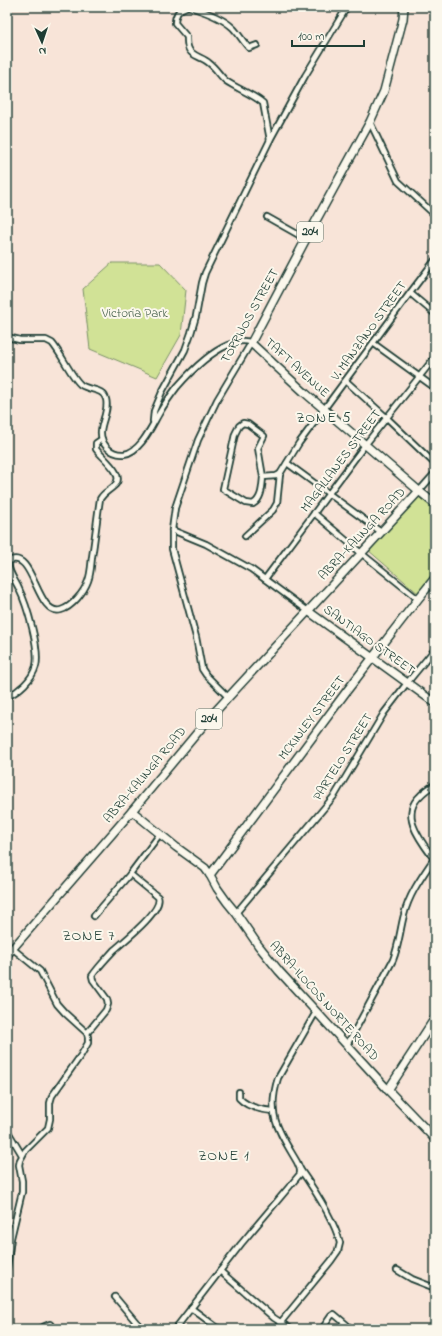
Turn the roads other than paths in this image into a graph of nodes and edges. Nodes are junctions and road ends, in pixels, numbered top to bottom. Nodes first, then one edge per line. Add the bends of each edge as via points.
1 (186, 7) edge
2 (190, 7) edge
3 (347, 7) edge
4 (404, 7) edge
5 (257, 45) dead end
6 (370, 122) junction
7 (270, 140) junction
8 (435, 215) edge
9 (267, 217) dead end
10 (306, 239) junction
11 (435, 260) edge
12 (410, 293) junction
13 (435, 314) edge
14 (7, 337) edge
15 (251, 343) junction
16 (373, 343) junction
17 (435, 357) edge
18 (420, 377) junction
19 (346, 381) junction
20 (435, 388) edge
21 (324, 408) junction
22 (387, 418) junction
23 (152, 424) junction
24 (102, 439) junction
25 (365, 445) junction
26 (287, 463) junction
27 (435, 464) edge
28 (435, 473) edge
29 (280, 474) junction
30 (263, 477) junction
31 (419, 491) junction
32 (329, 494) junction
33 (435, 504) edge
34 (314, 513) junction
35 (172, 530) junction
36 (381, 532) junction
37 (245, 536) dead end
38 (361, 553) junction
39 (266, 579) junction
40 (435, 579) edge
41 (418, 598) junction
42 (308, 611) junction
43 (435, 649) edge
44 (373, 658) junction
45 (407, 683) junction
46 (7, 697) edge
47 (228, 697) junction
48 (435, 703) edge
49 (435, 784) edge
50 (132, 810) junction
51 (160, 834) junction
52 (434, 858) edge
53 (130, 874) junction
54 (210, 875) junction
55 (236, 912) junction
56 (94, 916) dead end
57 (12, 948) junction
58 (7, 954) edge
59 (316, 1012) junction
60 (435, 1018) edge
61 (87, 1033) junction
62 (347, 1045) junction
63 (388, 1090) junction
64 (238, 1092) dead end
65 (273, 1111) junction
66 (7, 1130) edge
67 (435, 1139) edge
68 (22, 1155) junction
69 (300, 1169) junction
70 (7, 1268) edge
71 (397, 1270) dead end
72 (220, 1271) junction
73 (435, 1288) edge
74 (115, 1297) dead end
75 (191, 1308) junction
76 (281, 1322) junction
77 (347, 1325) dead end
78 (40, 1329) edge
79 (54, 1329) edge
80 (144, 1329) edge
81 (176, 1329) edge
82 (219, 1329) edge
83 (291, 1329) edge
84 (322, 1329) edge

1 - 7 street via 178,12 175,23 187,38 190,51 210,63 231,84 263,103
2 - 5 street via 228,23 249,48
3 - 7 street
4 - 6 main road, 204 via 384,91
6 - 8 street via 398,180
6 - 10 main road, TORRIJOS STREET / 204
7 - 23 street via 206,273 187,344 162,392
9 - 10 street
10 - 15 main road, TORRIJOS STREET / 204
11 - 12 street, V. MANZANO STREET
12 - 13 street
12 - 16 street, V. MANZANO STREET
14 - 24 street via 46,340 52,343 79,384 105,394 107,406 101,432
15 - 21 main road, TAFT AVENUE
15 - 23 street via 236,342 221,348 205,360 177,387
15 - 35 street, TORRIJOS STREET via 216,400 198,440 175,508
16 - 18 street
16 - 19 street, V. MANZANO STREET
17 - 18 street, MAGALLANES STREET
18 - 20 street
18 - 22 street, MAGALLANES STREET
19 - 21 street, V. MANZANO STREET
19 - 22 street
21 - 25 main road, TAFT AVENUE
21 - 26 street, V. MANZANO STREET
22 - 25 street, MAGALLANES STREET
22 - 27 street
23 - 24 street via 141,443 124,454 108,449
24 - 46 street via 96,443 96,449 118,477 115,486 100,499 90,575 83,590 67,607 55,611 43,600 26,565 15,559 9,561 10,571 28,613 34,638 36,666 28,681
25 - 31 main road, TAFT AVENUE
25 - 32 street, MAGALLANES STREET
26 - 29 street, V. MANZANO STREET
26 - 32 street
28 - 31 street
29 - 30 street
29 - 37 street via 275,508
30 - 30 street via 258,499 253,504 246,503 223,489 235,434 244,423 264,436 258,448
31 - 33 main road, TAFT AVENUE
31 - 36 main road, ABRA-KALINGA ROAD / 204
32 - 34 street, MAGALLANES STREET
32 - 36 street
34 - 38 street
34 - 39 street, MAGALLANES STREET
35 - 39 street via 206,544
35 - 47 street, TORRIJOS STREET via 172,549 202,669
36 - 38 main road, ABRA-KALINGA ROAD / 204
38 - 41 street
38 - 42 main road, ABRA-KALINGA ROAD / 204
39 - 42 street
40 - 41 main road, MCKINLEY STREET
41 - 44 main road, MCKINLEY STREET
42 - 44 main road, SANTIAGO STREET
42 - 47 main road, ABRA-KALINGA ROAD / 204
43 - 45 street, PARTELO STREET
44 - 45 main road, SANTIAGO STREET
44 - 54 main road, MCKINLEY STREET
45 - 48 main road, SANTIAGO STREET
45 - 55 street, PARTELO STREET via 374,729 336,795
47 - 50 main road, ABRA-KALINGA ROAD / 204
49 - 52 street via 416,800 411,814 419,837
50 - 51 main road, ABRA-ILOCOS NORTE ROAD
50 - 57 main road, ABRA-KALINGA ROAD / 204
51 - 53 street
51 - 54 main road, ABRA-ILOCOS NORTE ROAD via 205,868
52 - 62 street via 414,889 404,913 398,948 393,960
53 - 56 street
53 - 61 street via 158,897 159,902 140,927 92,976 108,1004
54 - 55 main road, ABRA-ILOCOS NORTE ROAD
55 - 59 main road, ABRA-ILOCOS NORTE ROAD via 274,966
57 - 58 main road, ABRA-KALINGA ROAD / 204
57 - 61 street via 40,971 57,1004
59 - 62 main road, ABRA-ILOCOS NORTE ROAD
59 - 65 street via 278,1078
60 - 63 main road
61 - 68 street via 88,1043 52,1096 48,1128
62 - 63 main road, ABRA-ILOCOS NORTE ROAD
63 - 67 main road, ABRA-ILOCOS NORTE ROAD
64 - 65 street via 244,1102
65 - 69 street via 278,1127
66 - 68 street
68 - 70 street via 19,1165 22,1192
69 - 72 street via 300,1174
69 - 76 street via 328,1216 340,1243 331,1261
71 - 73 street
72 - 75 street
72 - 76 street
74 - 80 street
75 - 81 street
75 - 82 street
76 - 83 street
77 - 84 street via 334,1314
78 - 79 street via 50,1324

